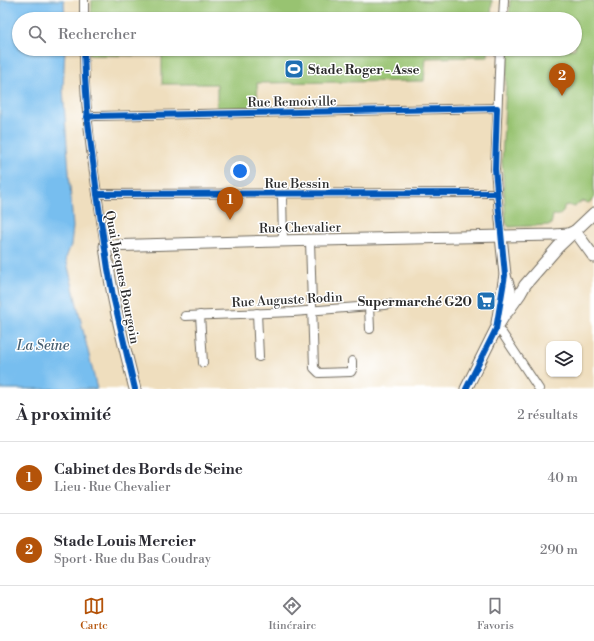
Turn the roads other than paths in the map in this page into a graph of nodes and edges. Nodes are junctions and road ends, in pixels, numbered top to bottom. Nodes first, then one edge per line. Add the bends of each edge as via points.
1 (84, 0) edge
2 (504, 0) edge
3 (84, 12) edge
4 (503, 12) edge
5 (84, 56) edge
6 (500, 56) edge
7 (497, 108) junction
8 (88, 117) junction
9 (497, 193) junction
10 (97, 194) junction
11 (282, 194) junction
12 (594, 213) edge
13 (575, 231) junction
14 (559, 235) junction
15 (498, 236) junction
16 (283, 241) junction
17 (310, 241) junction
18 (105, 246) junction
19 (558, 247) junction
20 (594, 257) edge
21 (504, 275) junction
22 (525, 285) junction
23 (510, 290) junction
24 (389, 304) dead end
25 (369, 306) junction
26 (312, 310) junction
27 (258, 313) junction
28 (505, 314) junction
29 (200, 315) junction
30 (185, 316) dead end
31 (370, 329) dead end
32 (496, 329) junction
33 (259, 357) dead end
34 (352, 361) dead end
35 (203, 363) dead end
36 (135, 389) edge
37 (466, 389) edge
38 (539, 389) edge

1 - 3 street
2 - 4 street
5 - 8 street, Quai Jacques Bourgoin
6 - 7 street
7 - 8 street, Rue Remoiville
7 - 9 street
8 - 10 street, Quai Jacques Bourgoin
9 - 11 street, Rue Bessin
9 - 15 street
10 - 11 street, Rue Bessin
10 - 18 street, Quai Jacques Bourgoin
11 - 16 street
12 - 13 main road
13 - 14 main road, Rue Chevalier
13 - 19 main road
13 - 20 main road
14 - 15 main road, Rue Chevalier
14 - 19 main road
15 - 17 main road, Rue Chevalier
15 - 21 main road
16 - 17 main road, Rue Chevalier
16 - 18 main road, Rue Chevalier
17 - 26 street
18 - 36 main road, Quai Jacques Bourgoin via 113,296
19 - 22 main road
21 - 23 main road via 506,292
21 - 32 main road
22 - 23 main road
22 - 28 main road
23 - 28 main road
24 - 25 street, Rue Auguste Rodin
25 - 26 street, Rue Auguste Rodin
25 - 31 street
26 - 27 street, Rue Auguste Rodin
26 - 34 street via 314,368 320,373 351,372
27 - 29 street, Rue Auguste Rodin
27 - 33 street
28 - 32 main road
29 - 30 street, Rue Auguste Rodin
29 - 35 street
32 - 37 main road
32 - 38 street via 502,333

